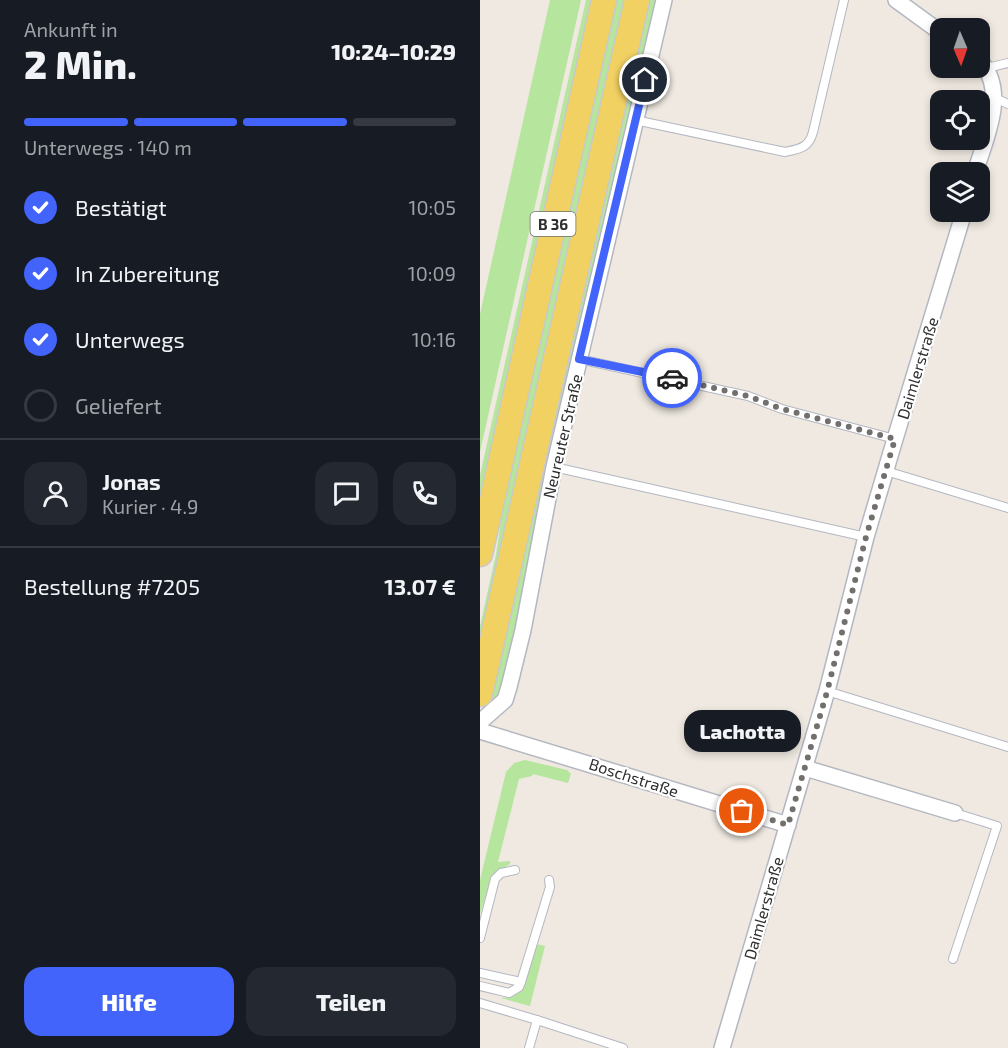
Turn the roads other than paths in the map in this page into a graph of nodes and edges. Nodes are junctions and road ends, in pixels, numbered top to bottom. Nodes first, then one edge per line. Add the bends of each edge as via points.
1 (604, 0) edge
2 (637, 0) edge
3 (664, 0) edge
4 (844, 0) edge
5 (896, 0) edge
6 (930, 25) edge
7 (1008, 63) edge
8 (990, 64) edge
9 (990, 76) edge
10 (1002, 101) edge
11 (635, 120) junction
12 (978, 162) edge
13 (961, 222) edge
14 (579, 359) junction
15 (895, 439) junction
16 (554, 467) junction
17 (886, 471) junction
18 (1008, 507) edge
19 (866, 537) junction
20 (480, 554) edge
21 (827, 692) junction
22 (480, 694) edge
23 (480, 722) edge
24 (480, 731) edge
25 (1008, 747) edge
26 (805, 768) junction
27 (955, 813) joint
28 (788, 825) junction
29 (514, 870) dead end
30 (549, 880) dead end
31 (480, 938) edge
32 (953, 959) dead end
33 (480, 973) edge
34 (521, 982) junction
35 (480, 986) edge
36 (480, 1003) edge
37 (537, 1020) junction
38 (529, 1048) edge
39 (623, 1048) edge
40 (722, 1048) edge

1 - 20 main road, B 36
2 - 22 main road, Neureuter Straße / B 36
3 - 11 street, Neureuter Straße
4 - 11 lane via 811,141 806,146 784,152
5 - 6 street
7 - 8 lane
9 - 10 street
10 - 12 street via 990,122
11 - 14 street, Neureuter Straße
13 - 15 street, Daimlerstraße
14 - 15 lane via 748,396
14 - 16 street, Neureuter Straße
15 - 17 street, Daimlerstraße
16 - 19 lane
16 - 23 street, Neureuter Straße via 523,630 505,700
17 - 18 lane
17 - 19 street, Daimlerstraße
19 - 21 street, Daimlerstraße
21 - 25 lane
21 - 26 street, Daimlerstraße
24 - 28 street, Boschstraße
26 - 27 street
26 - 28 street, Daimlerstraße
27 - 32 lane via 997,826
28 - 40 street, Daimlerstraße
29 - 31 lane via 495,879
30 - 34 lane
33 - 34 lane
34 - 35 lane via 509,993
36 - 37 lane
37 - 38 lane
37 - 39 lane

